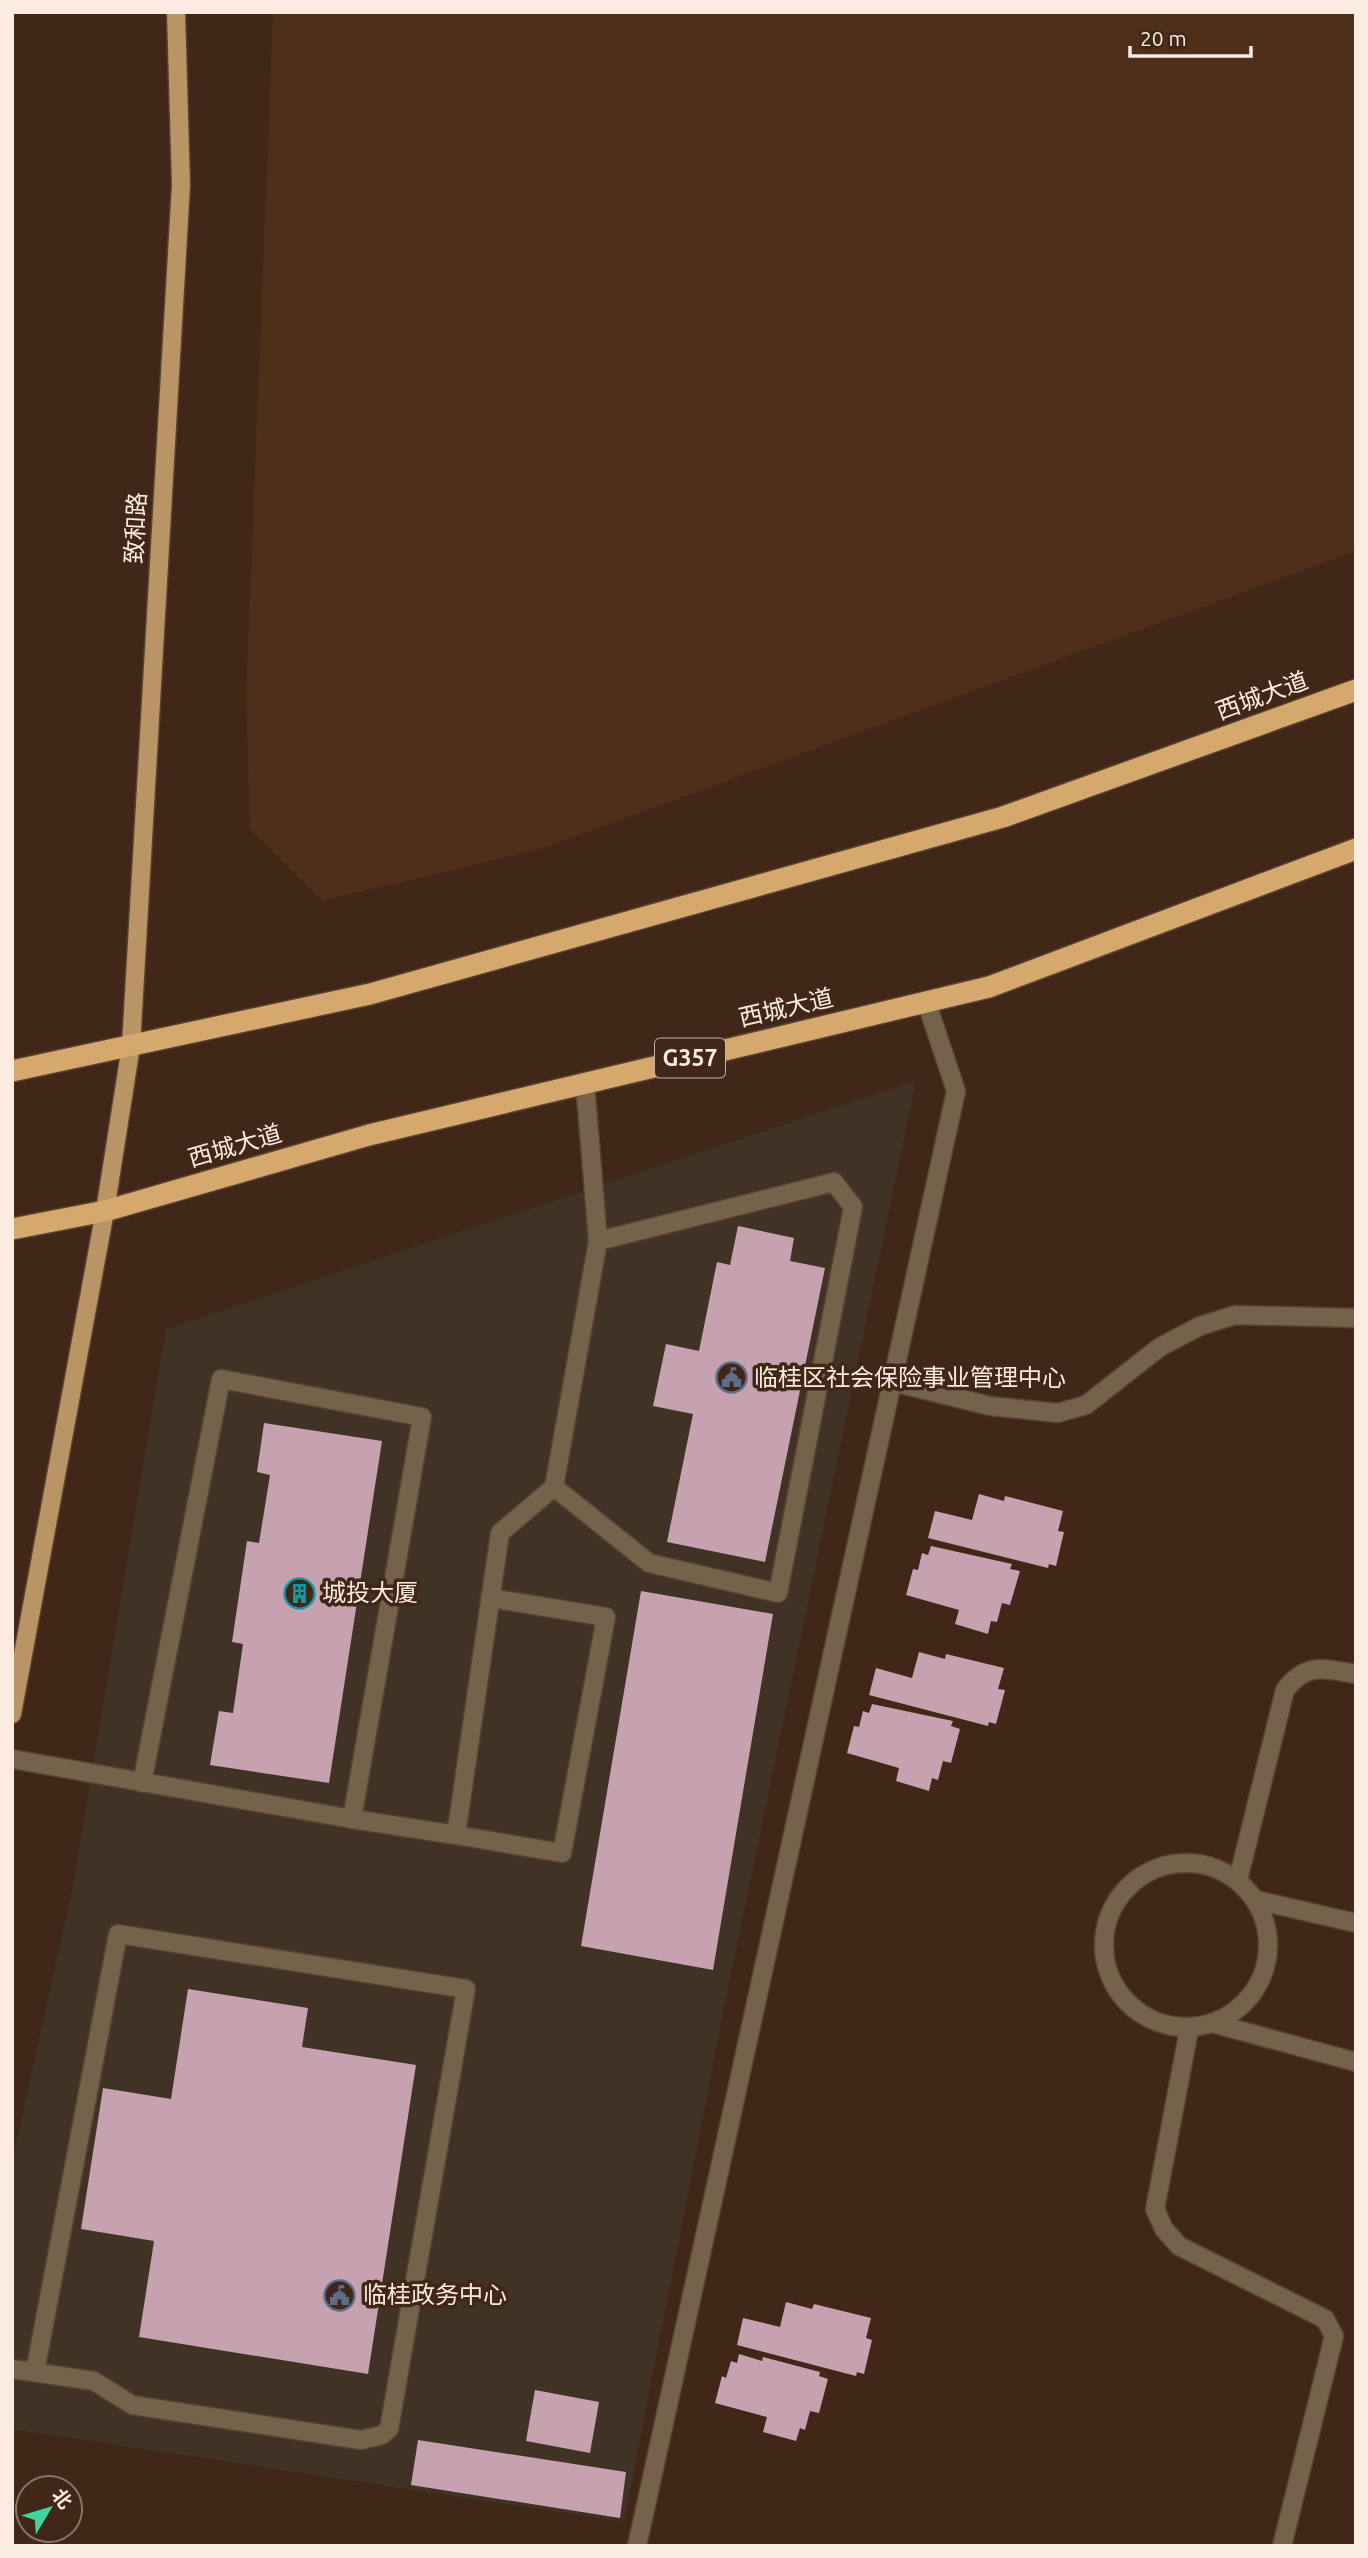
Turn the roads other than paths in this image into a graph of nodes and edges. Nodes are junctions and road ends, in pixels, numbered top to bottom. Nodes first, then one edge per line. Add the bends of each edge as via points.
1 (176, 12) edge
2 (1356, 690) edge
3 (1356, 849) edge
4 (926, 1001) junction
5 (131, 1046) junction
6 (12, 1071) edge
7 (585, 1083) junction
8 (105, 1211) junction
9 (12, 1229) edge
10 (598, 1241) junction
11 (1356, 1318) edge
12 (892, 1382) junction
13 (554, 1487) junction
14 (490, 1598) junction
15 (1356, 1674) edge
16 (12, 1714) edge
17 (12, 1759) edge
18 (142, 1783) junction
19 (352, 1819) junction
20 (456, 1835) junction
21 (1238, 1880) junction
22 (1256, 1900) junction
23 (1356, 1923) edge
24 (1212, 2023) junction
25 (1188, 2035) dead end
26 (1356, 2062) edge
27 (12, 2369) edge
28 (35, 2372) junction
29 (637, 2546) edge
30 (1282, 2546) edge

1 - 5 main road, 致和路 via 181,185
2 - 5 highway, 西城大道 via 1003,817 370,994
3 - 4 highway, 西城大道 / G357 via 989,986
4 - 7 highway, 西城大道 / G357
4 - 12 street via 956,1091
5 - 6 highway, 西城大道
5 - 8 main road, 致和路
7 - 8 highway, 西城大道 / G357 via 369,1135
7 - 10 street
8 - 9 highway, 西城大道 / G357
8 - 16 main road, 致和路
10 - 13 street
10 - 13 street via 834,1182 853,1207 778,1593 649,1563
11 - 12 street via 1235,1315 1200,1326 1160,1347 1086,1405 1058,1413 990,1406
12 - 29 street
13 - 14 street via 500,1533
14 - 20 street
14 - 20 street via 607,1617 562,1853
15 - 21 street via 1316,1667 1285,1690
17 - 18 street
18 - 19 street
18 - 19 street via 220,1379 422,1417
19 - 20 street
21 - 22 street
21 - 24 street via 1215,1867 1188,1862 1162,1865 1138,1877 1119,1895 1106,1920 1102,1948 1108,1975 1123,1999 1144,2017 1171,2027
22 - 23 street
22 - 24 street via 1266,1926 1268,1951 1262,1978 1247,2001
24 - 26 street
25 - 30 street via 1155,2208 1164,2229 1179,2246 1325,2319 1334,2336
27 - 28 street
28 - 28 street via 94,2381 132,2405 361,2440 389,2429 466,1989 118,1934

